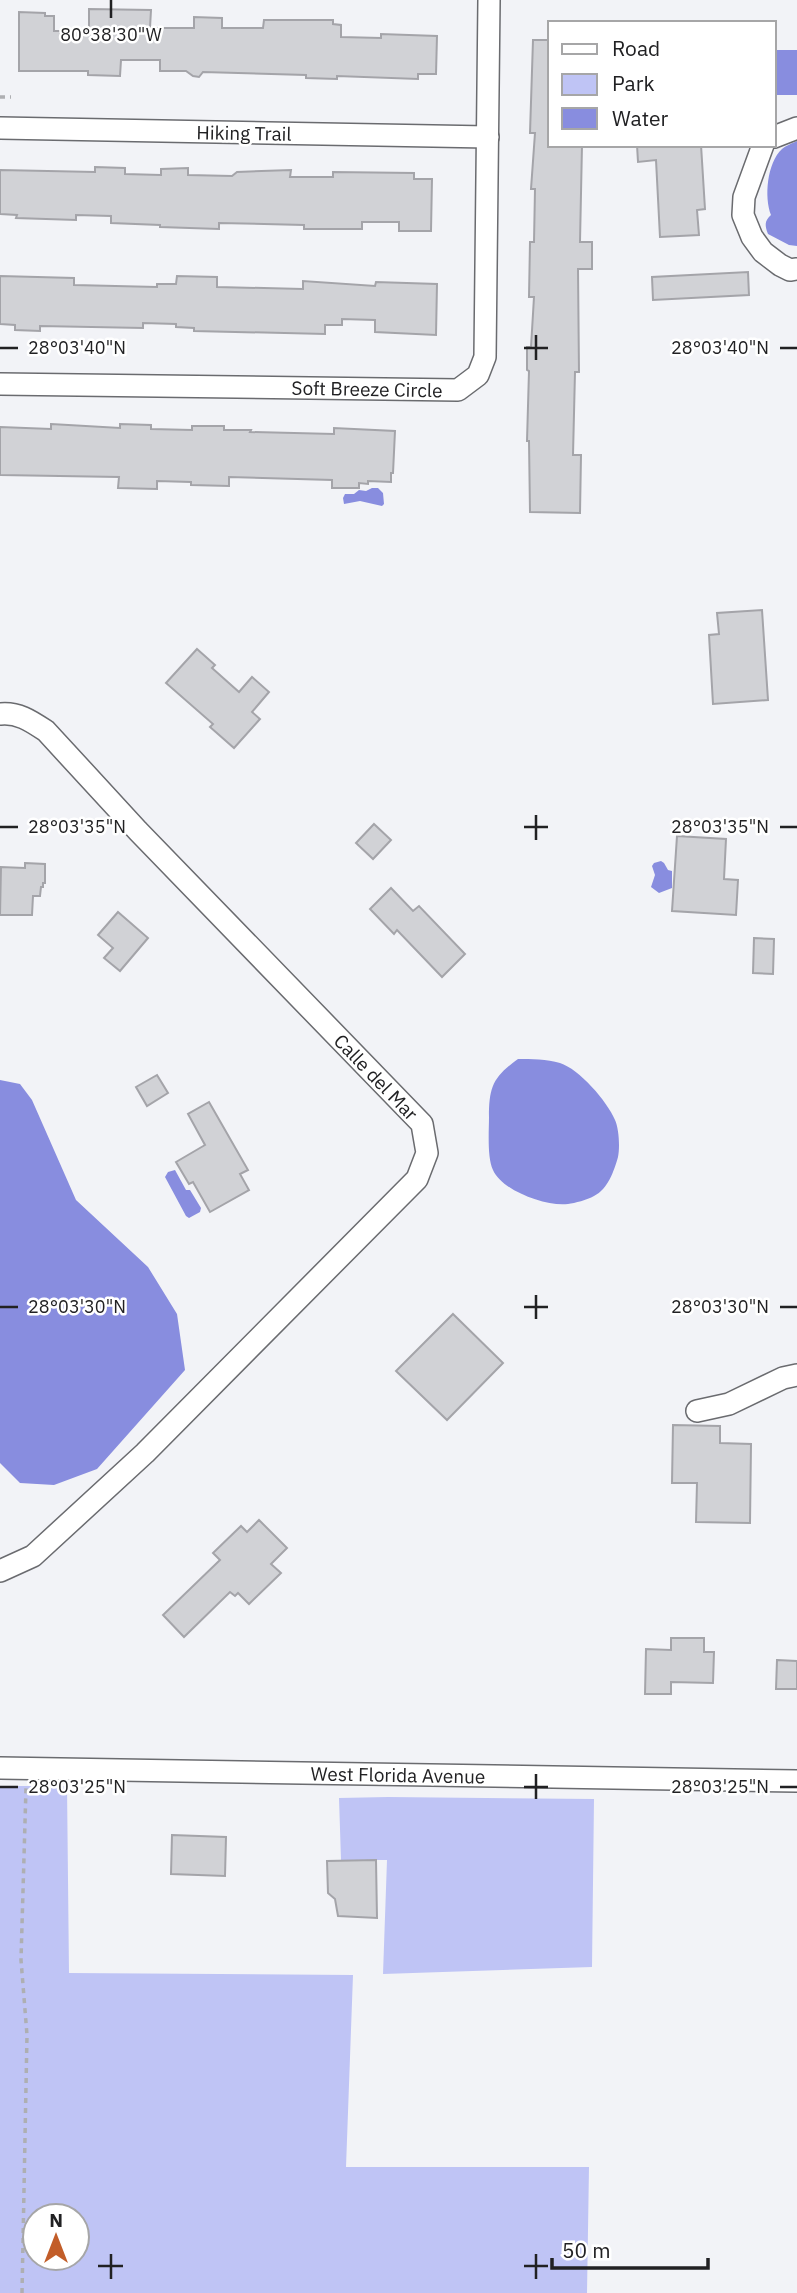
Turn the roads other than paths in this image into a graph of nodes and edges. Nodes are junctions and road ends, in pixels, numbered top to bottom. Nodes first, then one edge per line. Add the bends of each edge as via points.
1 (489, 0) edge
2 (0, 128) edge
3 (797, 128) edge
4 (776, 136) edge
5 (488, 137) junction
6 (762, 147) edge
7 (797, 269) edge
8 (0, 384) edge
9 (0, 714) edge
10 (797, 1375) edge
11 (696, 1411) dead end
12 (0, 1571) edge
13 (0, 1768) edge
14 (797, 1781) edge

1 - 5 street, Soft Breeze Circle
2 - 5 street, Hiking Trail
3 - 4 street
5 - 8 street, Soft Breeze Circle via 485,357 478,375 458,390
6 - 7 street via 744,197 743,215 763,252 780,265
9 - 12 street, Calle del Mar via 11,713 46,731 422,1124 427,1153 417,1179 145,1453 33,1556
10 - 11 street via 729,1404
13 - 14 street, West Florida Avenue

